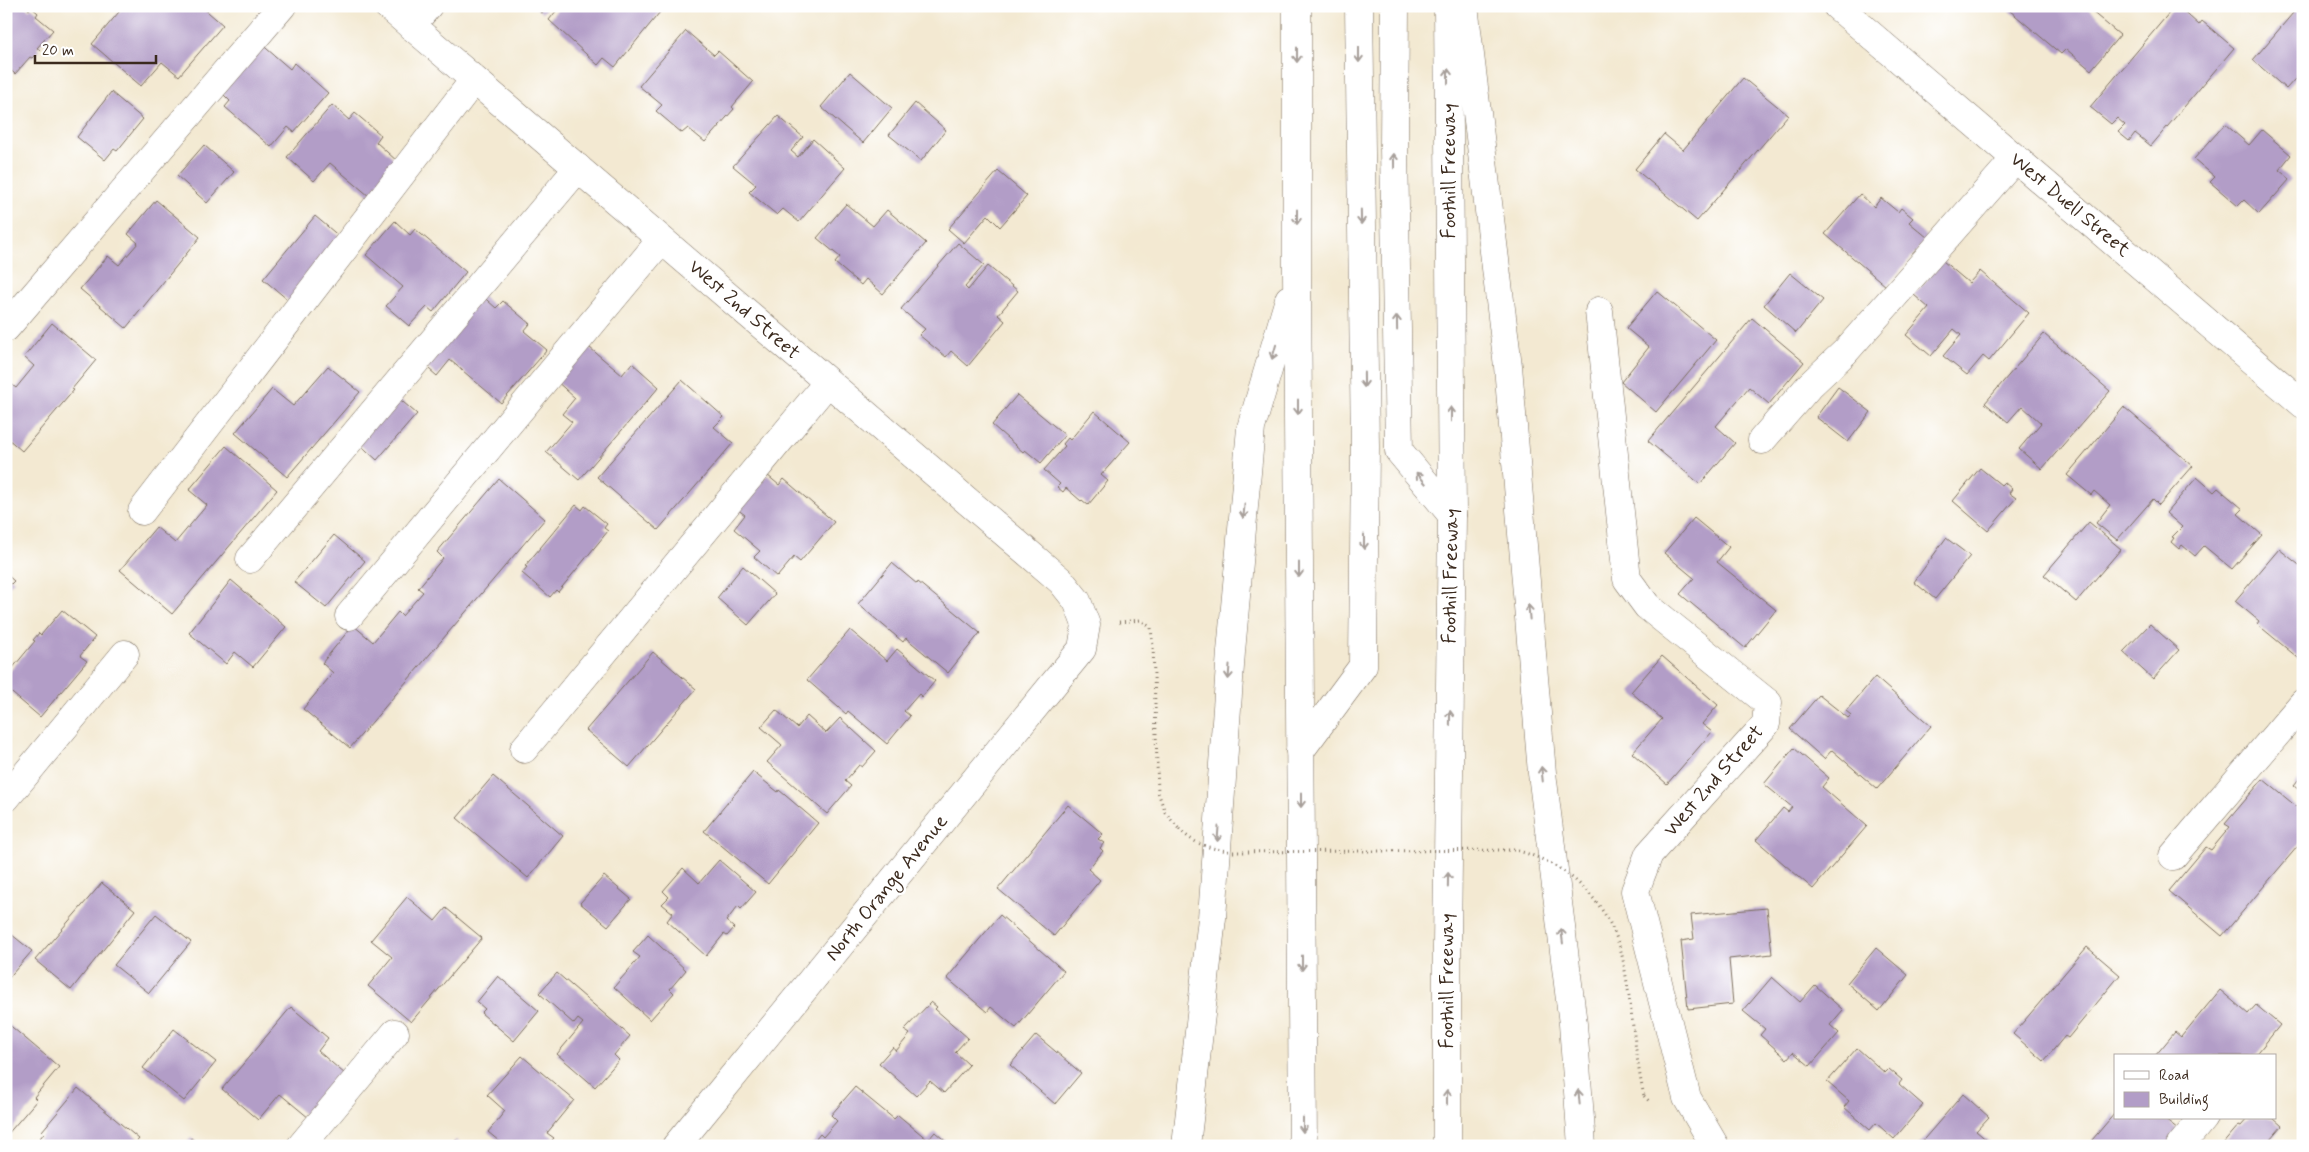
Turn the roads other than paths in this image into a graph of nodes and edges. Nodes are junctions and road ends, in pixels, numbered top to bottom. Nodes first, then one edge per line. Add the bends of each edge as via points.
1 (282, 6) edge
2 (388, 6) edge
3 (1297, 6) edge
4 (1359, 6) edge
5 (1394, 6) edge
6 (1448, 6) edge
7 (1464, 6) edge
8 (1837, 6) edge
9 (420, 16) edge
10 (474, 80) junction
11 (2015, 159) junction
12 (578, 168) junction
13 (662, 240) junction
14 (1297, 271) junction
15 (1599, 311) dead end
16 (6, 328) edge
17 (828, 382) junction
18 (2303, 404) edge
19 (1762, 440) dead end
20 (142, 510) dead end
21 (1452, 515) junction
22 (250, 559) dead end
23 (349, 616) dead end
24 (1086, 625) joint
25 (125, 654) dead end
26 (2303, 703) edge
27 (524, 749) dead end
28 (1300, 751) junction
29 (6, 798) edge
30 (2173, 856) dead end
31 (395, 1033) dead end
32 (2201, 1120) edge
33 (301, 1146) edge
34 (676, 1146) edge
35 (1186, 1146) edge
36 (1303, 1146) edge
37 (1447, 1146) edge
38 (1582, 1146) edge
39 (1714, 1146) edge
40 (2180, 1146) edge

1 - 16 main road
2 - 9 main road, West 2nd Street
3 -> 14 main road
4 -> 28 main road via 1363,666
21 -> 5 main road via 1399,451
21 -> 6 main road, Foothill Freeway
38 -> 7 main road via 1573,1024 1542,773 1508,366
8 - 11 main road, West Duell Street
9 - 10 main road, West 2nd Street
10 - 12 main road, West 2nd Street
10 - 20 main road
11 - 18 main road, West Duell Street
11 - 19 main road via 1845,352
12 - 13 main road, West 2nd Street
12 - 22 main road
13 - 17 main road, West 2nd Street
13 - 23 main road
14 -> 28 main road
14 -> 35 main road via 1251,428 1212,918
15 - 39 main road, West 2nd Street via 1626,579 1648,606 1768,703 1766,724 1649,854 1635,891 1687,1098
17 - 24 main road, West 2nd Street via 1061,581 1077,600
17 - 27 main road
37 -> 21 main road, Foothill Freeway
24 - 34 main road, North Orange Avenue via 1082,649
25 - 29 main road
26 - 30 main road
28 -> 36 main road
31 - 33 main road
32 - 40 main road

